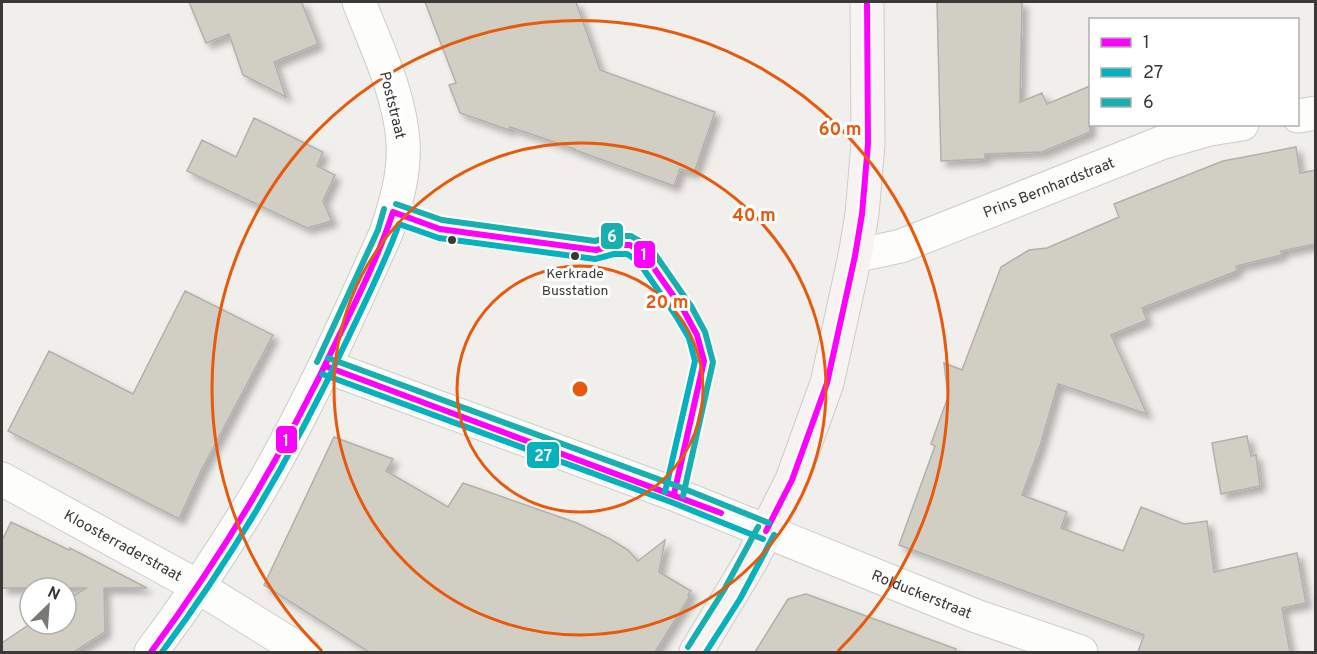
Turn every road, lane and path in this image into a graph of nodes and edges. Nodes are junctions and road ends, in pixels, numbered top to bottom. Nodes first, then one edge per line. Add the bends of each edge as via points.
1 (359, 2) edge
2 (867, 2) edge
3 (1316, 113) edge
4 (1299, 116) edge
5 (1229, 126) edge
6 (855, 256) junction
7 (325, 366) junction
8 (2, 479) edge
9 (766, 531) junction
10 (198, 586) junction
11 (151, 652) edge
12 (303, 652) edge
13 (696, 652) edge
14 (1081, 652) edge

1 - 7 street, Poststraat via 389,80 400,122 401,179 386,233
2 - 6 main road via 868,144
3 - 4 street
5 - 6 street, Prins Bernhardstraat via 1161,143 901,246
6 - 9 main road via 827,383 792,480
7 - 9 street, Rolduckerstraat
7 - 10 street, Poststraat via 262,485
8 - 10 street, Kloosterraderstraat
9 - 13 main road
9 - 14 street, Rolduckerstraat via 976,616
10 - 11 street, Poststraat
10 - 12 street, Kloosterraderstraat

